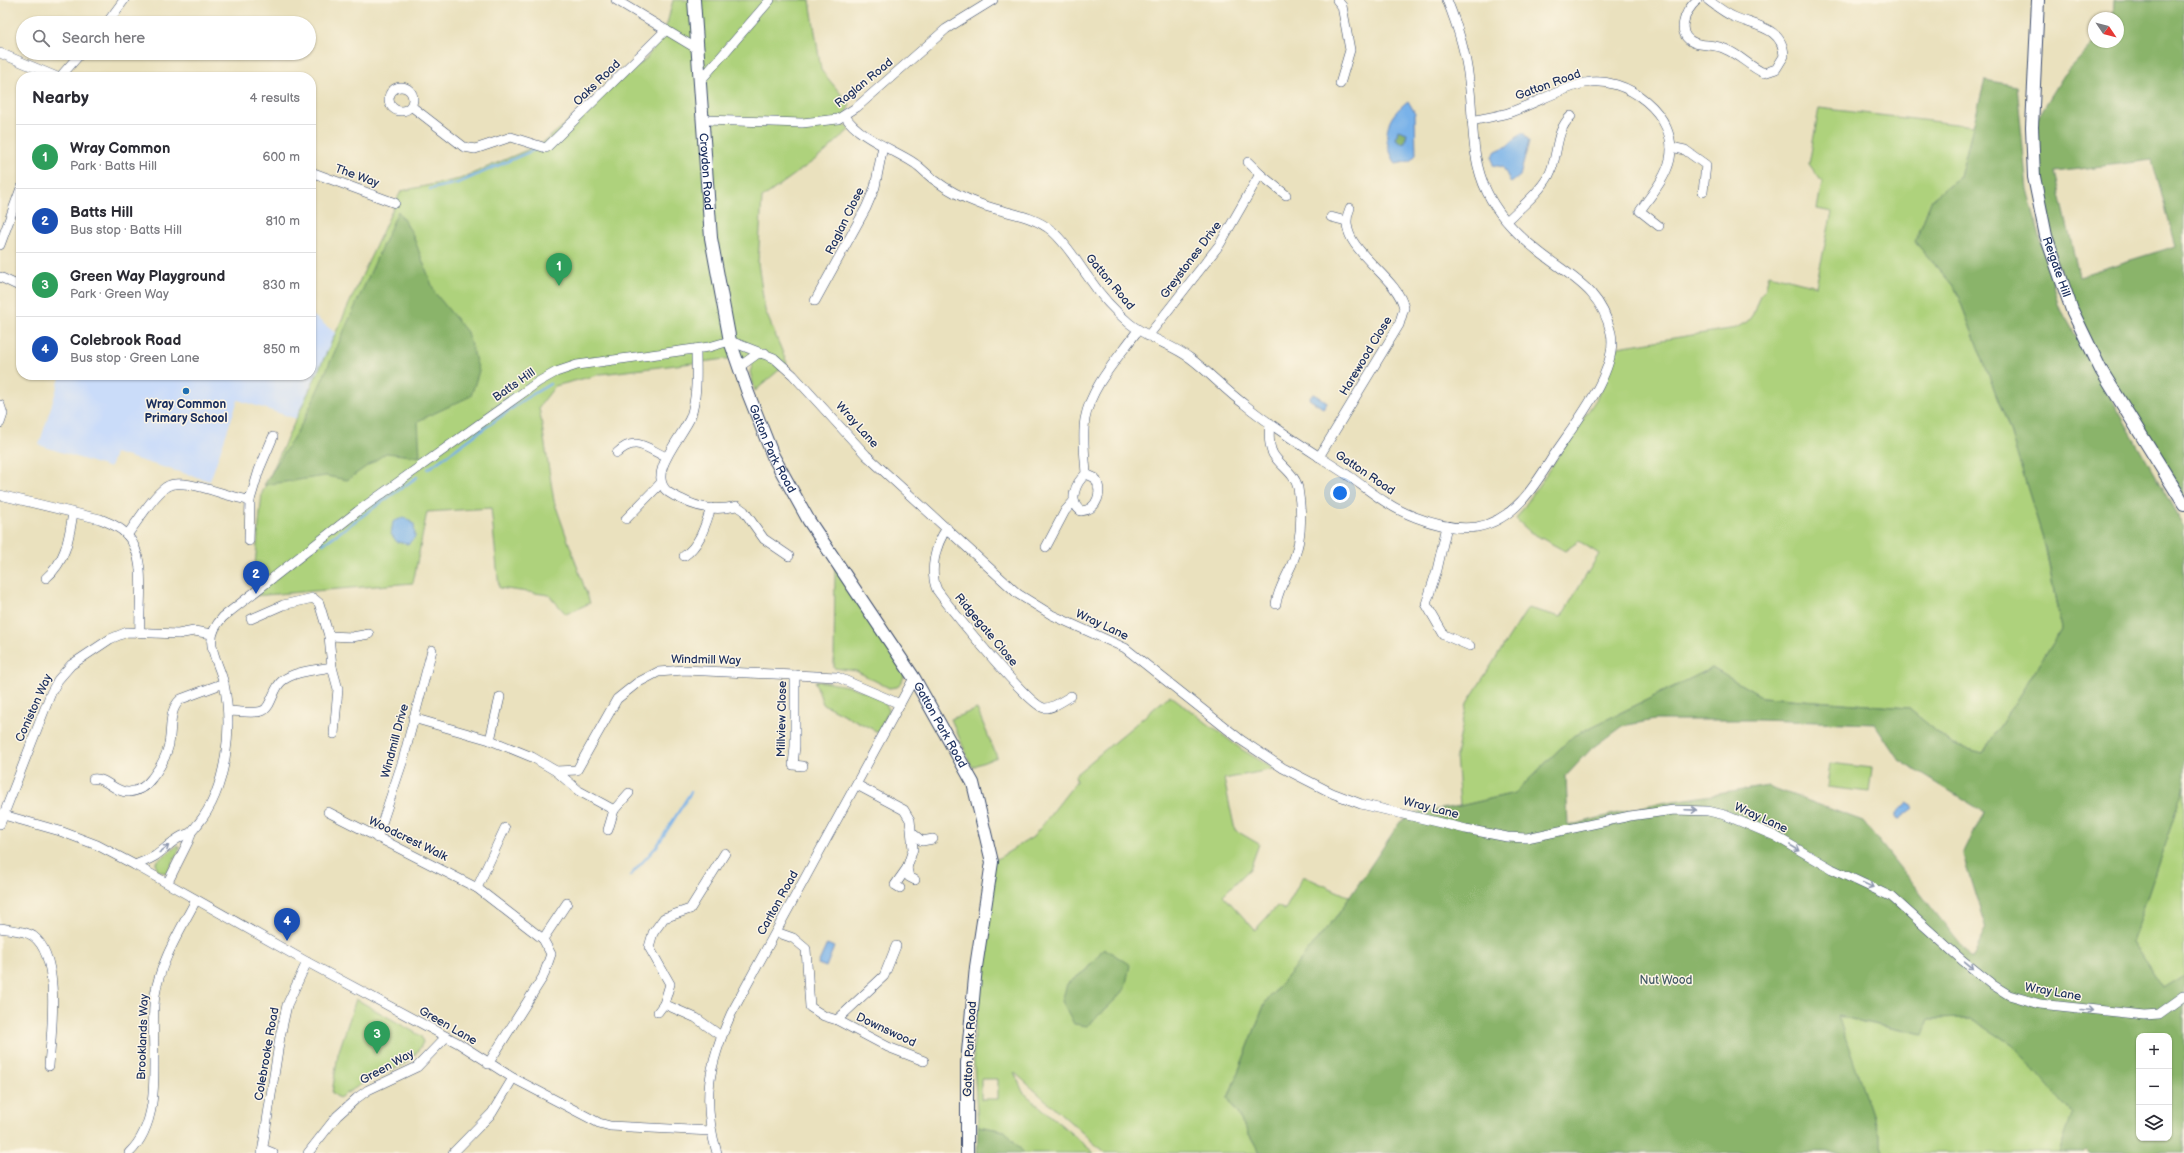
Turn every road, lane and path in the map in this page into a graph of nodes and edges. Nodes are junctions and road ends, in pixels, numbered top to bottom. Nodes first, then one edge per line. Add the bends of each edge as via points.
1 (124, 0) edge
2 (616, 0) edge
3 (694, 0) edge
4 (770, 0) edge
5 (994, 0) edge
6 (1337, 0) edge
7 (1447, 0) edge
8 (1697, 0) edge
9 (1708, 0) edge
10 (2038, 0) edge
11 (112, 16) edge
12 (666, 30) junction
13 (699, 50) junction
14 (4, 55) edge
15 (16, 60) edge
16 (16, 60) edge
17 (75, 60) edge
18 (45, 72) edge
19 (64, 72) edge
20 (701, 80) junction
21 (1340, 84) dead end
22 (411, 106) dead end
23 (845, 116) junction
24 (1571, 116) dead end
25 (704, 120) junction
26 (1472, 121) junction
27 (882, 146) junction
28 (1671, 147) junction
29 (1248, 162) dead end
30 (316, 174) edge
31 (1260, 174) junction
32 (1703, 192) dead end
33 (1286, 195) dead end
34 (16, 202) edge
35 (395, 203) dead end
36 (1350, 208) dead end
37 (1331, 217) dead end
38 (1346, 221) junction
39 (1507, 221) junction
40 (1659, 226) dead end
41 (0, 245) edge
42 (0, 277) edge
43 (16, 285) edge
44 (816, 301) dead end
45 (1138, 330) junction
46 (1148, 336) junction
47 (730, 340) junction
48 (696, 349) junction
49 (765, 353) junction
50 (739, 367) junction
51 (0, 405) edge
52 (0, 423) edge
53 (1270, 423) junction
54 (273, 437) dead end
55 (617, 453) dead end
56 (1319, 457) junction
57 (666, 458) junction
58 (1086, 474) junction
59 (661, 482) junction
60 (0, 495) edge
61 (250, 500) junction
62 (1073, 502) junction
63 (2184, 504) edge
64 (711, 508) junction
65 (73, 513) junction
66 (626, 519) dead end
67 (1446, 526) junction
68 (947, 528) junction
69 (127, 535) junction
70 (249, 541) dead end
71 (1046, 547) dead end
72 (684, 556) dead end
73 (789, 556) dead end
74 (46, 578) dead end
75 (1276, 604) dead end
76 (251, 619) dead end
77 (140, 632) junction
78 (212, 634) junction
79 (369, 634) dead end
80 (329, 636) junction
81 (1470, 646) dead end
82 (432, 650) dead end
83 (332, 667) junction
84 (795, 675) junction
85 (914, 678) junction
86 (224, 683) junction
87 (1071, 696) dead end
88 (500, 697) dead end
89 (900, 704) junction
90 (228, 711) junction
91 (413, 718) junction
92 (334, 734) dead end
93 (490, 740) junction
94 (793, 765) junction
95 (783, 766) dead end
96 (803, 766) dead end
97 (577, 770) junction
98 (556, 771) junction
99 (93, 779) dead end
100 (857, 785) junction
101 (579, 791) junction
102 (629, 793) dead end
103 (614, 810) junction
104 (328, 812) dead end
105 (2, 814) edge
106 (0, 824) edge
107 (504, 828) dead end
108 (608, 830) dead end
109 (191, 833) junction
110 (912, 833) junction
111 (377, 838) junction
112 (933, 839) dead end
113 (725, 853) dead end
114 (136, 865) junction
115 (907, 868) junction
116 (915, 880) dead end
117 (168, 882) junction
118 (477, 888) junction
119 (900, 888) dead end
120 (196, 900) junction
121 (567, 903) dead end
122 (0, 928) edge
123 (776, 932) junction
124 (543, 938) junction
125 (896, 946) dead end
126 (307, 962) junction
127 (2184, 996) edge
128 (664, 1004) junction
129 (658, 1012) dead end
130 (838, 1020) junction
131 (721, 1036) junction
132 (446, 1037) junction
133 (924, 1061) dead end
134 (488, 1064) junction
135 (49, 1066) dead end
136 (513, 1078) junction
137 (711, 1131) junction
138 (262, 1151) edge
139 (129, 1153) edge
140 (273, 1153) edge
141 (308, 1153) edge
142 (453, 1153) edge
143 (717, 1153) edge
144 (967, 1153) edge

1 - 11 street
2 - 12 street
3 - 13 main road, Croydon Road
4 - 20 street
5 - 23 street, Raglan Road via 946,29
6 - 21 street via 1342,6 1350,50
7 - 26 street, Gatton Road via 1459,28 1466,58
8 - 9 street via 1683,21 1682,27 1688,38 1694,43 1724,48 1764,73 1776,69 1784,56 1784,49 1775,34 1761,26 1734,17
10 - 63 main road, Reigate Hill via 2032,127 2034,177 2046,236 2072,310 2101,370
12 - 13 street
12 - 22 street, Oaks Road via 551,145 543,148 511,137 475,149 464,147
13 - 20 main road, Croydon Road
14 - 16 street
15 - 18 street
17 - 19 street
20 - 25 main road, Croydon Road
23 - 25 street, Raglan Road via 830,121 802,123
23 - 27 street, Gatton Road via 850,124
24 - 39 street via 1561,128 1549,175
25 - 47 main road, Croydon Road via 710,238
26 - 28 street, Gatton Road via 1508,113 1585,83 1607,83 1627,88 1653,108 1663,123
26 - 39 street, Gatton Road via 1478,167 1488,193
27 - 44 street, Raglan Close via 874,186 866,208
27 - 45 street, Gatton Road via 918,165 937,182 962,197 1029,218 1046,226 1062,241 1094,286 1122,317
28 - 32 street via 1685,150 1706,166
28 - 40 street, Gatton Road via 1664,176 1640,211
29 - 31 street
30 - 35 street, The Way
31 - 33 street
31 - 46 street, Greystones Drive via 1220,244
34 - 41 street
36 - 38 street
37 - 38 street
38 - 56 street, Harewood Close via 1350,238 1398,294 1404,308 1399,325
39 - 67 street, Gatton Road via 1536,250 1573,275 1593,293 1608,321 1612,344 1610,359 1599,386 1539,478 1516,507 1498,520 1481,526
42 - 43 street
45 - 46 street, Gatton Road
45 - 58 street via 1089,403 1084,443
46 - 53 street, Gatton Road via 1188,356 1246,406
47 - 48 street, Batts Hill
47 - 49 street, Wray Lane
47 - 50 main road, Gatton Park Road
48 - 57 street via 696,386 690,417
48 - 78 street, Batts Hill via 577,365 538,382 358,511 248,596 218,622
49 - 50 street via 756,354
49 - 68 street, Wray Lane via 793,375 866,455
50 - 85 main road, Gatton Park Road via 773,456 809,521
51 - 52 street via 3,414
53 - 56 street, Gatton Road
53 - 75 street via 1272,453 1294,478 1298,487 1301,523 1293,563 1279,590
54 - 61 street
55 - 57 street via 626,444 634,443
56 - 67 street, Gatton Road via 1399,510 1415,518
57 - 59 street via 661,468
58 - 62 street via 1079,481
58 - 62 street via 1091,475 1098,483 1100,490 1097,501 1081,511
59 - 64 street via 667,491 689,503
59 - 66 street
60 - 65 street
61 - 69 street via 238,500 182,483 171,484 160,493
61 - 70 street
62 - 71 street via 1065,511
64 - 72 street via 702,534
64 - 73 street via 721,510 738,506 764,539
65 - 69 street via 100,519
65 - 74 street via 65,554
67 - 81 street via 1437,570 1426,604 1444,635
68 - 87 street, Ridgegate Close via 935,552 933,578 937,590 1035,704 1049,707
68 -> 127 street, Wray Lane via 1018,594 1052,615 1125,648 1241,740 1283,768 1344,798 1466,829 1527,838 1630,816 1674,810 1708,811 1775,836 1832,869 1892,897 1962,960 2008,995 2040,1004 2144,1015 2159,1014
69 - 77 street via 135,547 138,558 141,594
76 - 80 street via 282,605 313,598 319,603
77 - 78 street, Coniston Way via 173,634 200,631
77 - 105 street, Coniston Way via 127,632 110,639 71,666 58,680
78 - 86 street via 212,650
79 - 80 street via 352,637
80 - 83 street
82 - 91 street, Windmill Drive
83 - 90 street via 298,674 282,681 274,690 268,707 263,711
83 - 92 street via 338,688
84 - 89 street, Windmill Way via 837,677
84 - 94 street, Millview Close
84 - 97 street, Windmill Way via 684,670 658,672 637,683 617,700
85 - 89 street, Carlton Road
85 - 144 main road, Gatton Park Road via 973,783 992,862 976,967 967,1063
86 - 90 street
86 - 99 street via 186,696 176,703 172,710 168,748 164,760 144,787 121,792 101,780
88 - 93 street
89 - 100 street, Carlton Road
90 - 109 street via 226,748 217,790 207,813
91 - 93 street
91 - 111 street, Windmill Drive via 403,760
93 - 98 street via 532,757
94 - 95 street, Millview Close
94 - 96 street, Millview Close
97 - 98 street
97 - 101 street
98 - 101 street
100 - 110 street via 904,810 910,820
100 - 123 street, Carlton Road
101 - 103 street
102 - 103 street
103 - 108 street
104 - 111 street, Woodcrest Walk
105 - 106 street, Coniston Way
105 - 114 street via 97,845
107 - 118 street
114 -> 109 street
109 - 117 street
110 - 112 street via 922,841
110 - 115 street via 913,849
111 - 118 street, Woodcrest Walk
113 - 128 street via 690,909 664,918 653,933 649,947 670,984
114 - 117 street
115 - 116 street via 909,877
115 - 119 street via 895,885
117 - 120 street, Green Lane
118 - 124 street, Woodcrest Walk
120 - 126 street, Green Lane
120 - 139 street, Brooklands Way via 159,980 154,1010 152,1102 146,1128 141,1139
121 - 124 street
122 - 135 street via 27,933 38,941 46,953 53,993
123 - 130 street, Downswood via 793,938 806,949 810,1006 824,1016
123 - 131 street, Carlton Road
124 - 134 street via 551,954 543,976
125 - 130 street, Downswood via 884,976
126 - 132 street, Green Lane
126 - 138 street, Colebrooke Road via 288,1005 280,1037
128 - 129 street
128 - 131 street via 696,1018
130 - 133 street, Downswood
131 - 137 street, Carlton Road via 710,1078 708,1118
132 - 134 street, Green Lane
132 - 141 street, Green Way via 417,1067 368,1090 357,1098 337,1116
134 - 136 street, Green Lane
136 - 137 street, Green Lane via 605,1124
136 - 142 street via 492,1113
137 - 143 street, Carlton Road
138 - 140 street

